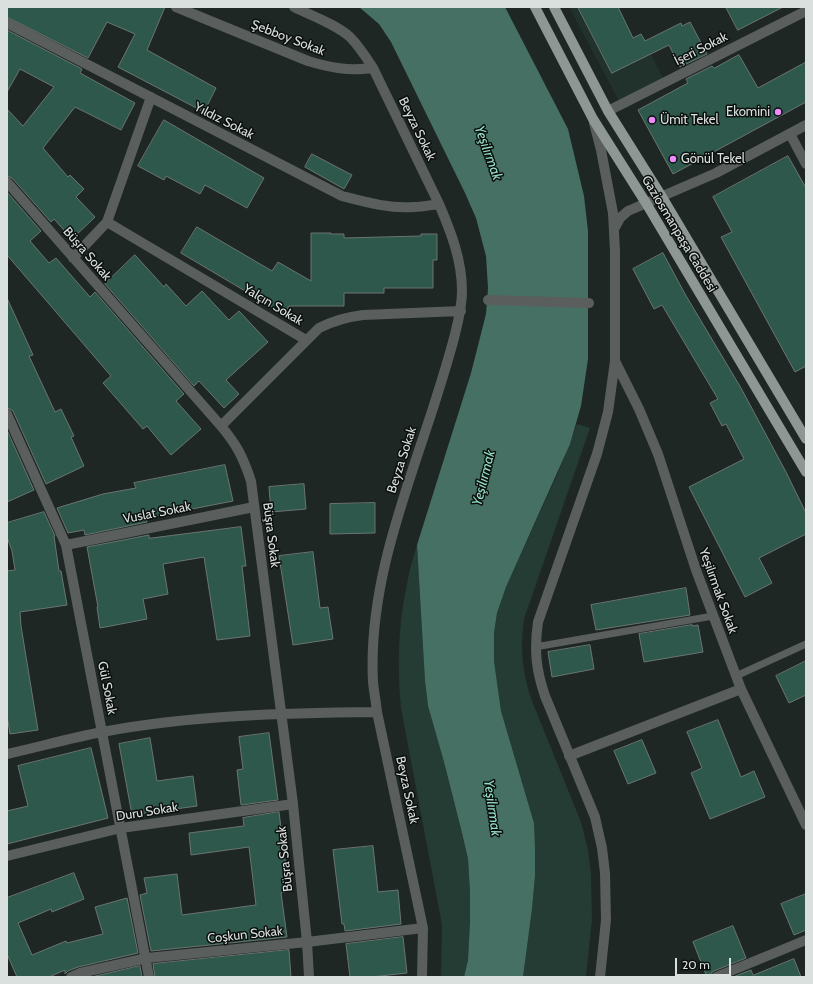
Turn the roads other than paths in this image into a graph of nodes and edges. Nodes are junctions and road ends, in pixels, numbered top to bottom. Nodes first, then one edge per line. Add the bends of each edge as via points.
1 (176, 7) edge
2 (294, 7) edge
3 (535, 7) edge
4 (554, 7) edge
5 (806, 10) edge
6 (7, 23) edge
7 (372, 68) junction
8 (151, 97) junction
9 (608, 111) junction
10 (593, 119) junction
11 (806, 126) edge
12 (790, 134) junction
13 (806, 164) edge
14 (7, 182) edge
15 (662, 197) junction
16 (646, 203) junction
17 (439, 204) junction
18 (107, 222) junction
19 (614, 229) junction
20 (73, 258) junction
21 (488, 300) dead end
22 (589, 303) dead end
23 (461, 311) junction
24 (306, 340) junction
25 (615, 361) junction
26 (7, 414) edge
27 (221, 426) junction
28 (806, 439) edge
29 (806, 472) edge
30 (254, 507) junction
31 (66, 545) junction
32 (713, 616) junction
33 (806, 644) edge
34 (535, 647) junction
35 (736, 676) junction
36 (741, 689) junction
37 (378, 712) junction
38 (281, 713) junction
39 (102, 732) junction
40 (7, 754) edge
41 (569, 756) junction
42 (293, 804) junction
43 (806, 825) edge
44 (121, 828) junction
45 (7, 856) edge
46 (423, 928) junction
47 (806, 940) edge
48 (307, 942) junction
49 (147, 958) junction
50 (71, 977) edge
51 (149, 977) edge
52 (308, 977) edge
53 (422, 977) edge
54 (600, 977) edge
55 (716, 977) edge

1 - 7 street, Şebboy Sokak via 320,65 356,70
2 - 7 street, Beyza Sokak via 349,37
3 - 10 main road, Gaziosmanpaşa Caddesi
4 - 9 main road, Gaziosmanpaşa Caddesi
5 - 9 street, İşeri Sokak
6 - 8 street, Yıldız Sokak
7 - 17 street, Beyza Sokak
8 - 17 street, Yıldız Sokak via 342,196 393,207
8 - 18 street
9 - 15 main road, Gaziosmanpaşa Caddesi
10 - 16 main road, Gaziosmanpaşa Caddesi
10 - 19 street via 609,191
11 - 12 street
12 - 13 street
12 - 15 street via 716,173
14 - 20 street, Büşra Sokak
15 - 16 street
15 - 28 main road, Gaziosmanpaşa Caddesi
16 - 19 street via 628,211 620,218
16 - 29 main road, Gaziosmanpaşa Caddesi
17 - 23 street, Beyza Sokak via 460,262
18 - 20 street
18 - 24 street, Yalçın Sokak
19 - 25 street
20 - 27 street, Büşra Sokak
21 - 22 street
23 - 24 street, Yalçın Sokak via 348,317 319,328
23 - 37 street, Beyza Sokak via 381,578 376,614 373,682
24 - 27 street
25 - 32 street, Yeşilırmak Sokak via 658,454
25 - 34 street via 604,431 544,603 538,622
26 - 31 street, Gül Sokak
27 - 30 street, Büşra Sokak via 243,459 251,481
30 - 31 street, Vuslat Sokak
30 - 38 street, Büşra Sokak
31 - 39 street, Gül Sokak
32 - 34 lane
32 - 35 street, Yeşilırmak Sokak
33 - 35 lane
34 - 41 street via 539,677
35 - 36 street, Yeşilırmak Sokak
36 - 41 street
36 - 43 street, Yeşilırmak Sokak
37 - 38 street
37 - 46 street, Beyza Sokak
38 - 39 street via 205,719
38 - 42 street, Büşra Sokak
39 - 40 street
39 - 44 street, Gül Sokak
41 - 54 street via 595,817 602,848 606,920
42 - 44 street, Duru Sokak
42 - 48 street, Büşra Sokak
44 - 45 street, Duru Sokak
44 - 49 street, Gül Sokak
46 - 48 street, Coşkun Sokak
46 - 53 street, Beyza Sokak
47 - 55 street
48 - 49 street, Coşkun Sokak
48 - 52 street, Büşra Sokak
49 - 50 street, Coşkun Sokak
49 - 51 street, Gül Sokak

